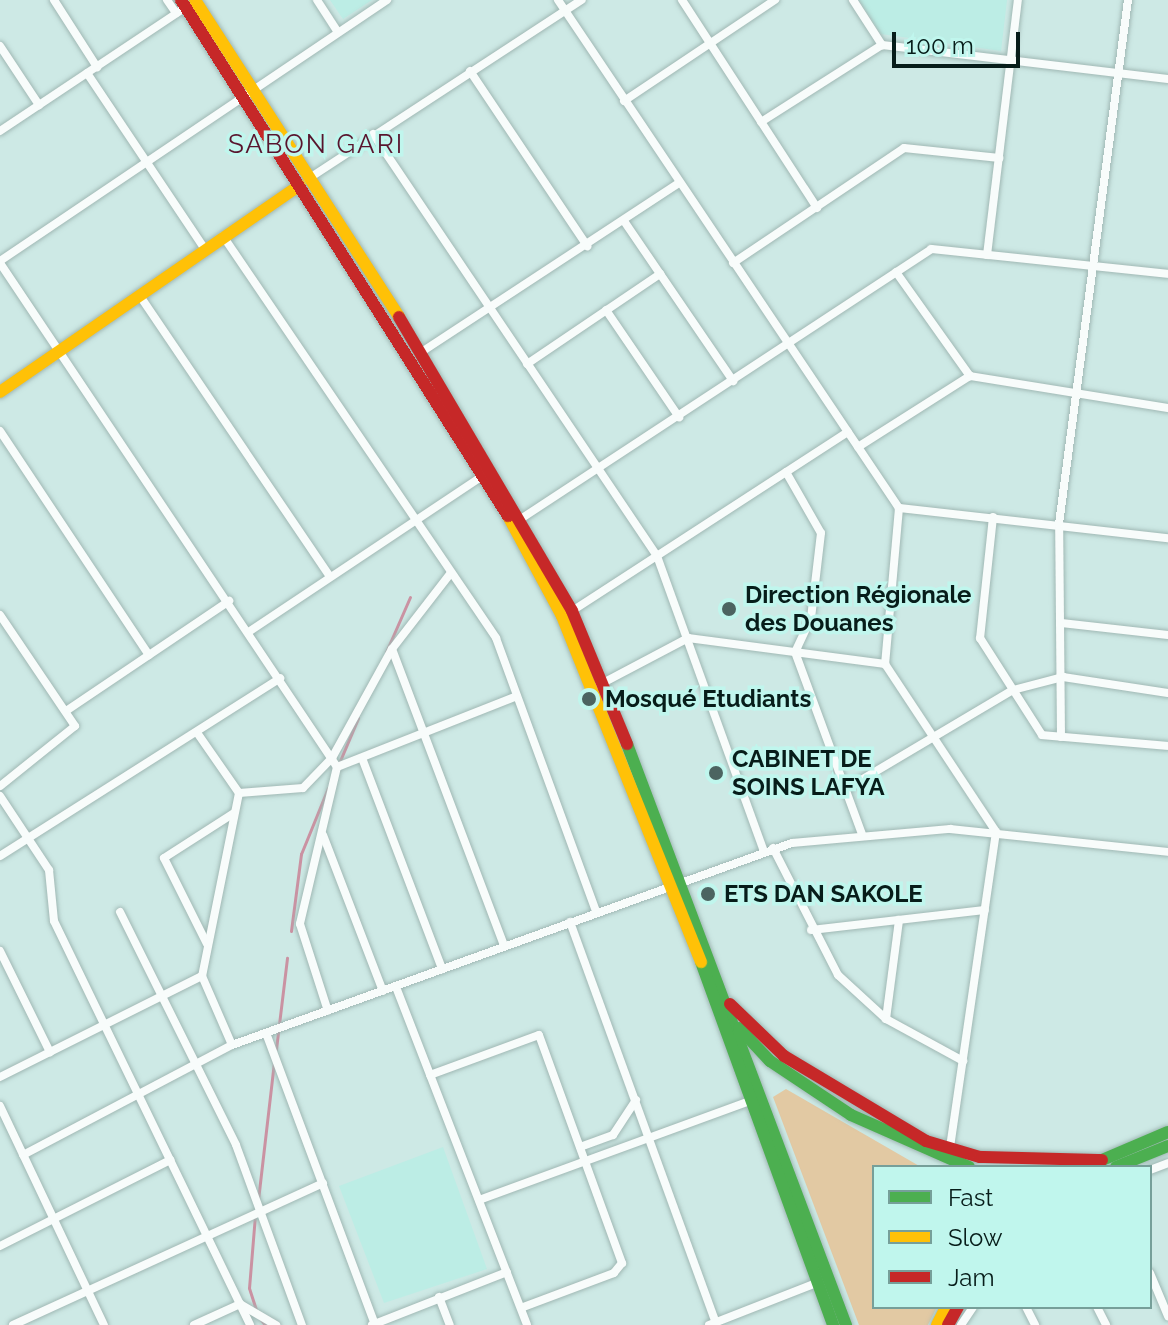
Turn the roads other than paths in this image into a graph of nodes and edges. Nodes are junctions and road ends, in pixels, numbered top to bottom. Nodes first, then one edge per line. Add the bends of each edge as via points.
1 (54, 0) edge
2 (167, 0) edge
3 (317, 0) edge
4 (387, 0) edge
5 (558, 0) edge
6 (582, 0) edge
7 (682, 0) edge
8 (775, 0) edge
9 (853, 0) edge
10 (1018, 0) edge
11 (1128, 0) edge
12 (185, 5) edge
13 (565, 10) junction
14 (338, 32) junction
15 (709, 44) junction
16 (882, 45) junction
17 (0, 46) edge
18 (1011, 58) junction
19 (97, 67) junction
20 (1119, 69) junction
21 (470, 71) junction
22 (87, 73) junction
23 (1168, 79) edge
24 (245, 93) junction
25 (624, 101) junction
26 (39, 105) junction
27 (761, 122) junction
28 (0, 131) edge
29 (373, 134) junction
30 (999, 158) junction
31 (146, 161) junction
32 (305, 181) junction
33 (679, 183) junction
34 (817, 208) junction
35 (624, 221) junction
36 (223, 236) junction
37 (587, 246) junction
38 (205, 249) junction
39 (987, 255) junction
40 (0, 262) edge
41 (733, 263) junction
42 (1093, 266) junction
43 (896, 272) junction
44 (660, 274) junction
45 (1168, 274) edge
46 (140, 296) junction
47 (606, 310) junction
48 (491, 311) junction
49 (789, 344) junction
50 (60, 353) junction
51 (417, 355) junction
52 (527, 364) junction
53 (970, 376) junction
54 (733, 381) junction
55 (0, 392) edge
56 (1075, 397) junction
57 (1168, 408) edge
58 (679, 417) junction
59 (0, 431) edge
60 (848, 432) junction
61 (471, 443) junction
62 (858, 447) junction
63 (598, 469) junction
64 (786, 472) junction
65 (485, 474) junction
66 (899, 508) junction
67 (993, 517) junction
68 (518, 521) junction
69 (413, 522) junction
70 (1059, 524) junction
71 (1168, 538) edge
72 (657, 556) junction
73 (450, 574) junction
74 (330, 577) junction
75 (229, 601) junction
76 (572, 611) junction
77 (2, 621) edge
78 (1061, 623) junction
79 (250, 631) junction
80 (1168, 635) edge
81 (688, 638) junction
82 (392, 649) junction
83 (795, 652) junction
84 (149, 655) junction
85 (885, 664) junction
86 (1063, 677) junction
87 (280, 678) junction
88 (601, 684) junction
89 (1013, 690) junction
90 (1168, 693) edge
91 (517, 696) junction
92 (66, 711) junction
93 (427, 733) junction
94 (198, 734) junction
95 (1061, 737) junction
96 (935, 742) junction
97 (1168, 746) edge
98 (332, 758) junction
99 (362, 758) junction
100 (337, 767) junction
101 (0, 786) edge
102 (846, 789) junction
103 (239, 793) junction
104 (0, 796) edge
105 (234, 813) junction
106 (996, 832) junction
107 (322, 834) junction
108 (862, 834) junction
109 (29, 838) junction
110 (768, 850) junction
111 (1168, 852) edge
112 (0, 856) edge
113 (678, 882) junction
114 (985, 910) junction
115 (120, 912) dead end
116 (596, 912) junction
117 (899, 920) junction
118 (570, 922) junction
119 (811, 930) junction
120 (208, 944) junction
121 (504, 946) junction
122 (0, 951) edge
123 (442, 969) junction
124 (202, 976) junction
125 (396, 987) junction
126 (383, 991) junction
127 (162, 996) junction
128 (723, 1003) junction
129 (328, 1011) junction
130 (886, 1019) junction
131 (735, 1023) junction
132 (104, 1025) junction
133 (266, 1033) junction
134 (232, 1045) junction
135 (50, 1052) junction
136 (773, 1055) junction
137 (963, 1061) junction
138 (196, 1063) junction
139 (430, 1075) junction
140 (0, 1077) edge
141 (752, 1082) junction
142 (137, 1094) junction
143 (636, 1100) junction
144 (752, 1100) junction
145 (0, 1106) edge
146 (1168, 1132) edge
147 (613, 1135) junction
148 (650, 1139) junction
149 (1168, 1146) edge
150 (580, 1147) junction
151 (619, 1150) junction
152 (23, 1155) junction
153 (949, 1156) junction
154 (170, 1160) junction
155 (1102, 1160) junction
156 (586, 1162) junction
157 (1165, 1164) edge
158 (965, 1165) edge
159 (1093, 1165) edge
160 (1121, 1165) edge
161 (1168, 1175) edge
162 (323, 1183) junction
163 (479, 1200) junction
164 (261, 1211) junction
165 (54, 1219) junction
166 (207, 1236) junction
167 (0, 1246) edge
168 (507, 1272) junction
169 (1152, 1276) edge
170 (821, 1281) junction
171 (89, 1290) junction
172 (439, 1297) junction
173 (1165, 1298) edge
174 (240, 1304) junction
175 (521, 1308) junction
176 (1168, 1316) edge
177 (374, 1324) edge
178 (712, 1324) edge
179 (13, 1325) edge
180 (104, 1325) edge
181 (194, 1325) edge
182 (250, 1325) edge
183 (276, 1325) edge
184 (302, 1325) edge
185 (450, 1325) edge
186 (527, 1325) edge
187 (833, 1325) edge
188 (846, 1325) edge

1 - 19 street
2 - 12 street
3 - 14 street
4 - 14 street
5 - 13 street
6 - 13 street
7 - 15 street
8 - 15 street
9 - 16 street
10 - 18 street
11 - 20 street
12 - 19 street
12 - 24 main road
13 - 21 street
13 - 25 street
14 - 24 street
15 - 25 street
15 - 27 street
16 - 18 street
16 - 27 street
17 - 26 street
18 - 20 street
18 - 30 street
19 - 22 street
20 - 23 street
20 - 42 street
21 - 29 street
21 - 37 street
22 - 26 street
22 - 31 street
24 - 31 street
24 - 32 main road
25 - 33 street
26 - 28 street
27 - 34 street
29 - 32 street
29 - 48 street
30 - 34 street via 904,148
30 - 39 street
31 - 38 street
31 - 40 street
32 - 36 main road
32 - 51 main road
33 - 35 street
33 - 41 street
34 - 41 street
35 - 37 street
35 - 44 street
36 - 38 main road
36 - 69 street
37 - 48 street
38 - 46 main road
39 - 42 street
39 - 43 street via 931,249
40 - 50 street
41 - 49 street
42 - 45 street
42 - 56 street
43 - 49 street
43 - 53 street
44 - 47 street
44 - 54 street
46 - 50 main road
46 - 74 street
47 - 52 street
47 - 58 street
48 - 51 street
48 - 52 street
49 - 54 street
49 - 60 street
50 - 55 main road
50 - 75 street
51 - 61 main road
52 - 63 street
53 - 56 street
53 - 62 street
54 - 58 street
56 - 57 street
56 - 70 street
58 - 63 street
59 - 84 street
60 - 62 street
60 - 64 street
61 - 65 main road
61 - 68 main road
62 - 66 street
63 - 68 street
63 - 72 street
64 - 72 street
64 - 83 street via 821,533 811,618
65 - 68 main road
65 - 69 street
66 - 67 street
66 - 85 street
67 - 70 street
67 - 89 street via 980,638
68 - 76 main road
68 - 88 main road
69 - 73 street
69 - 74 street
70 - 71 street
70 - 78 street
72 - 76 street
72 - 81 street
73 - 82 street
73 - 91 street via 496,638
74 - 79 street
75 - 79 street
75 - 84 street
76 - 88 main road
77 - 92 street
78 - 80 street
78 - 86 street
79 - 87 street
81 - 83 street
81 - 88 street
81 - 110 street
82 - 93 street
82 - 98 street
83 - 85 street
83 - 102 street
84 - 92 street
85 - 96 street
86 - 89 street
86 - 90 street
86 - 95 street
87 - 94 street
87 - 98 street
88 - 113 main road
89 - 95 street via 1042,735
89 - 96 street
91 - 93 street
91 - 116 street
92 - 101 street via 75,726 70,734
93 - 99 street
93 - 121 street
94 - 103 street
94 - 109 street
95 - 97 street
96 - 102 street
96 - 106 street
98 - 100 street
98 - 103 street via 303,788
99 - 100 street
99 - 123 street
100 - 107 street
102 - 108 street
103 - 105 street
104 - 109 street
105 - 120 street
105 - 120 street via 164,858
106 - 108 street
106 - 111 street
106 - 114 street
107 - 126 street
107 - 129 street via 300,924
108 - 110 street
109 - 112 street
109 - 132 street via 55,884 54,921
110 - 113 street
110 - 119 street
113 - 116 street
113 - 128 main road
113 - 128 main road via 709,986
114 - 117 street
114 - 137 street
115 - 127 street
116 - 118 street
117 - 119 street
117 - 130 street
118 - 121 street
118 - 143 street
119 - 130 street via 838,975
120 - 124 street
121 - 123 street
122 - 135 street
123 - 125 street
124 - 127 street
124 - 134 street
125 - 126 street
125 - 139 street
126 - 129 street
127 - 132 street
127 - 138 street
128 - 131 main road
128 - 136 main road
128 - 144 main road
129 - 133 street
130 - 137 street
131 - 136 main road
131 - 141 main road
132 - 135 street
132 - 142 street
133 - 134 street
133 - 162 street
134 - 138 street
135 - 140 street
136 - 141 main road
136 - 153 main road via 890,1138
137 - 153 street
138 - 142 street
138 - 164 street
139 - 150 street via 539,1035
139 - 163 street
141 - 144 main road
142 - 152 street
142 - 154 street
143 - 147 street
143 - 148 street
144 - 148 street
144 - 170 main road
145 - 152 street
146 - 155 main road
147 - 150 street
147 - 151 street
148 - 151 street
148 - 178 street
149 - 160 main road
150 - 156 street
151 - 156 street
152 - 165 street
153 - 155 main road
153 - 158 main road
154 - 165 street
154 - 166 street
155 - 159 main road
156 - 163 street
156 - 175 street via 620,1270
157 - 161 street
162 - 164 street
162 - 177 street
163 - 168 street
164 - 166 street
164 - 184 street
165 - 167 street
165 - 171 street
166 - 171 street
166 - 174 street
168 - 172 street
168 - 175 street
169 - 173 street
170 - 178 street
170 - 187 main road
170 - 188 main road
171 - 179 street
171 - 180 street
172 - 177 street
172 - 185 street
173 - 176 street
174 - 181 street
174 - 182 street
174 - 183 street
175 - 186 street

